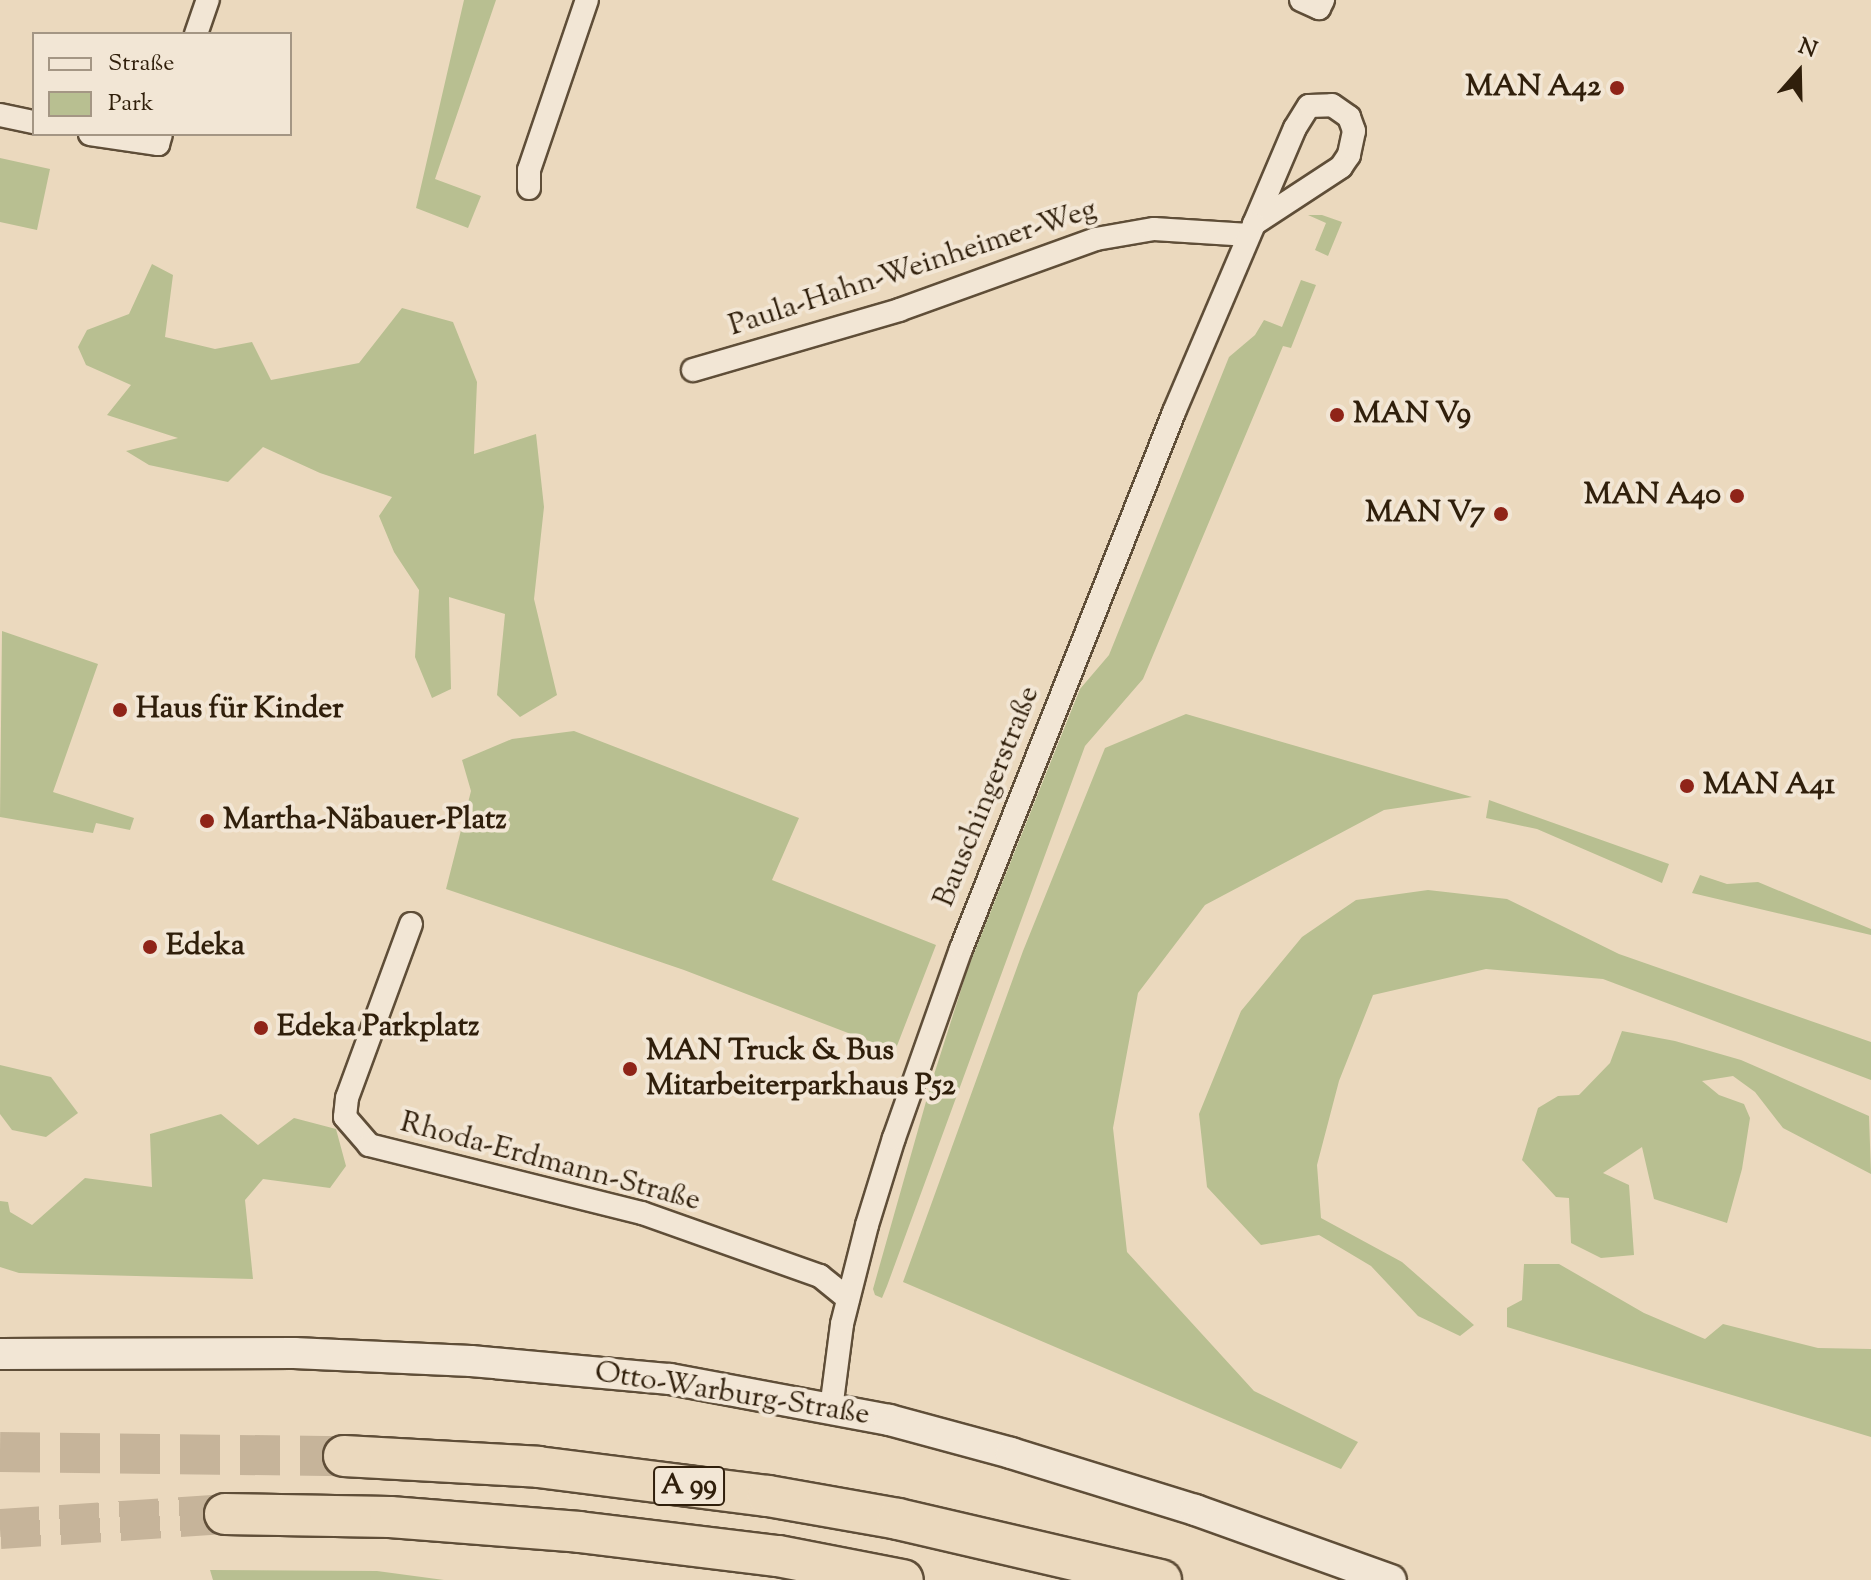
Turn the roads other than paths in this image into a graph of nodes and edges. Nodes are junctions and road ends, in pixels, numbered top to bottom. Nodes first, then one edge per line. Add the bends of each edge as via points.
1 (208, 0) edge
2 (587, 0) edge
3 (197, 32) edge
4 (0, 115) edge
5 (32, 122) edge
6 (104, 136) edge
7 (160, 136) edge
8 (529, 188) dead end
9 (1251, 230) junction
10 (693, 370) dead end
11 (411, 924) dead end
12 (848, 1299) junction
13 (0, 1354) edge
14 (831, 1409) junction
15 (344, 1456) tunnel mouth
16 (225, 1514) tunnel mouth
17 (903, 1580) edge
18 (1161, 1580) edge
19 (1391, 1580) edge

1 - 3 street
2 - 8 street via 529,170
4 - 5 street
6 - 7 street via 158,144
9 - 9 street, Bauschingerstraße via 1341,167 1354,131 1349,117 1332,105 1309,106
9 - 10 street, Paula-Hahn-Weinheimer-Weg via 1154,229 1096,239 899,310
9 - 12 street, Bauschingerstraße via 961,949 894,1138
11 - 12 street, Rhoda-Erdmann-Straße via 347,1098 345,1117 369,1145 642,1213 820,1276
12 - 14 street, Bauschingerstraße
13 - 14 main road, Otto-Warburg-Straße via 294,1353 471,1361 670,1379
14 - 19 main road, Otto-Warburg-Straße via 1011,1453 1195,1510
15 - 18 highway, A 99 via 538,1467 768,1496 927,1525
16 - 17 highway, A 99 via 390,1517 579,1532 778,1556

